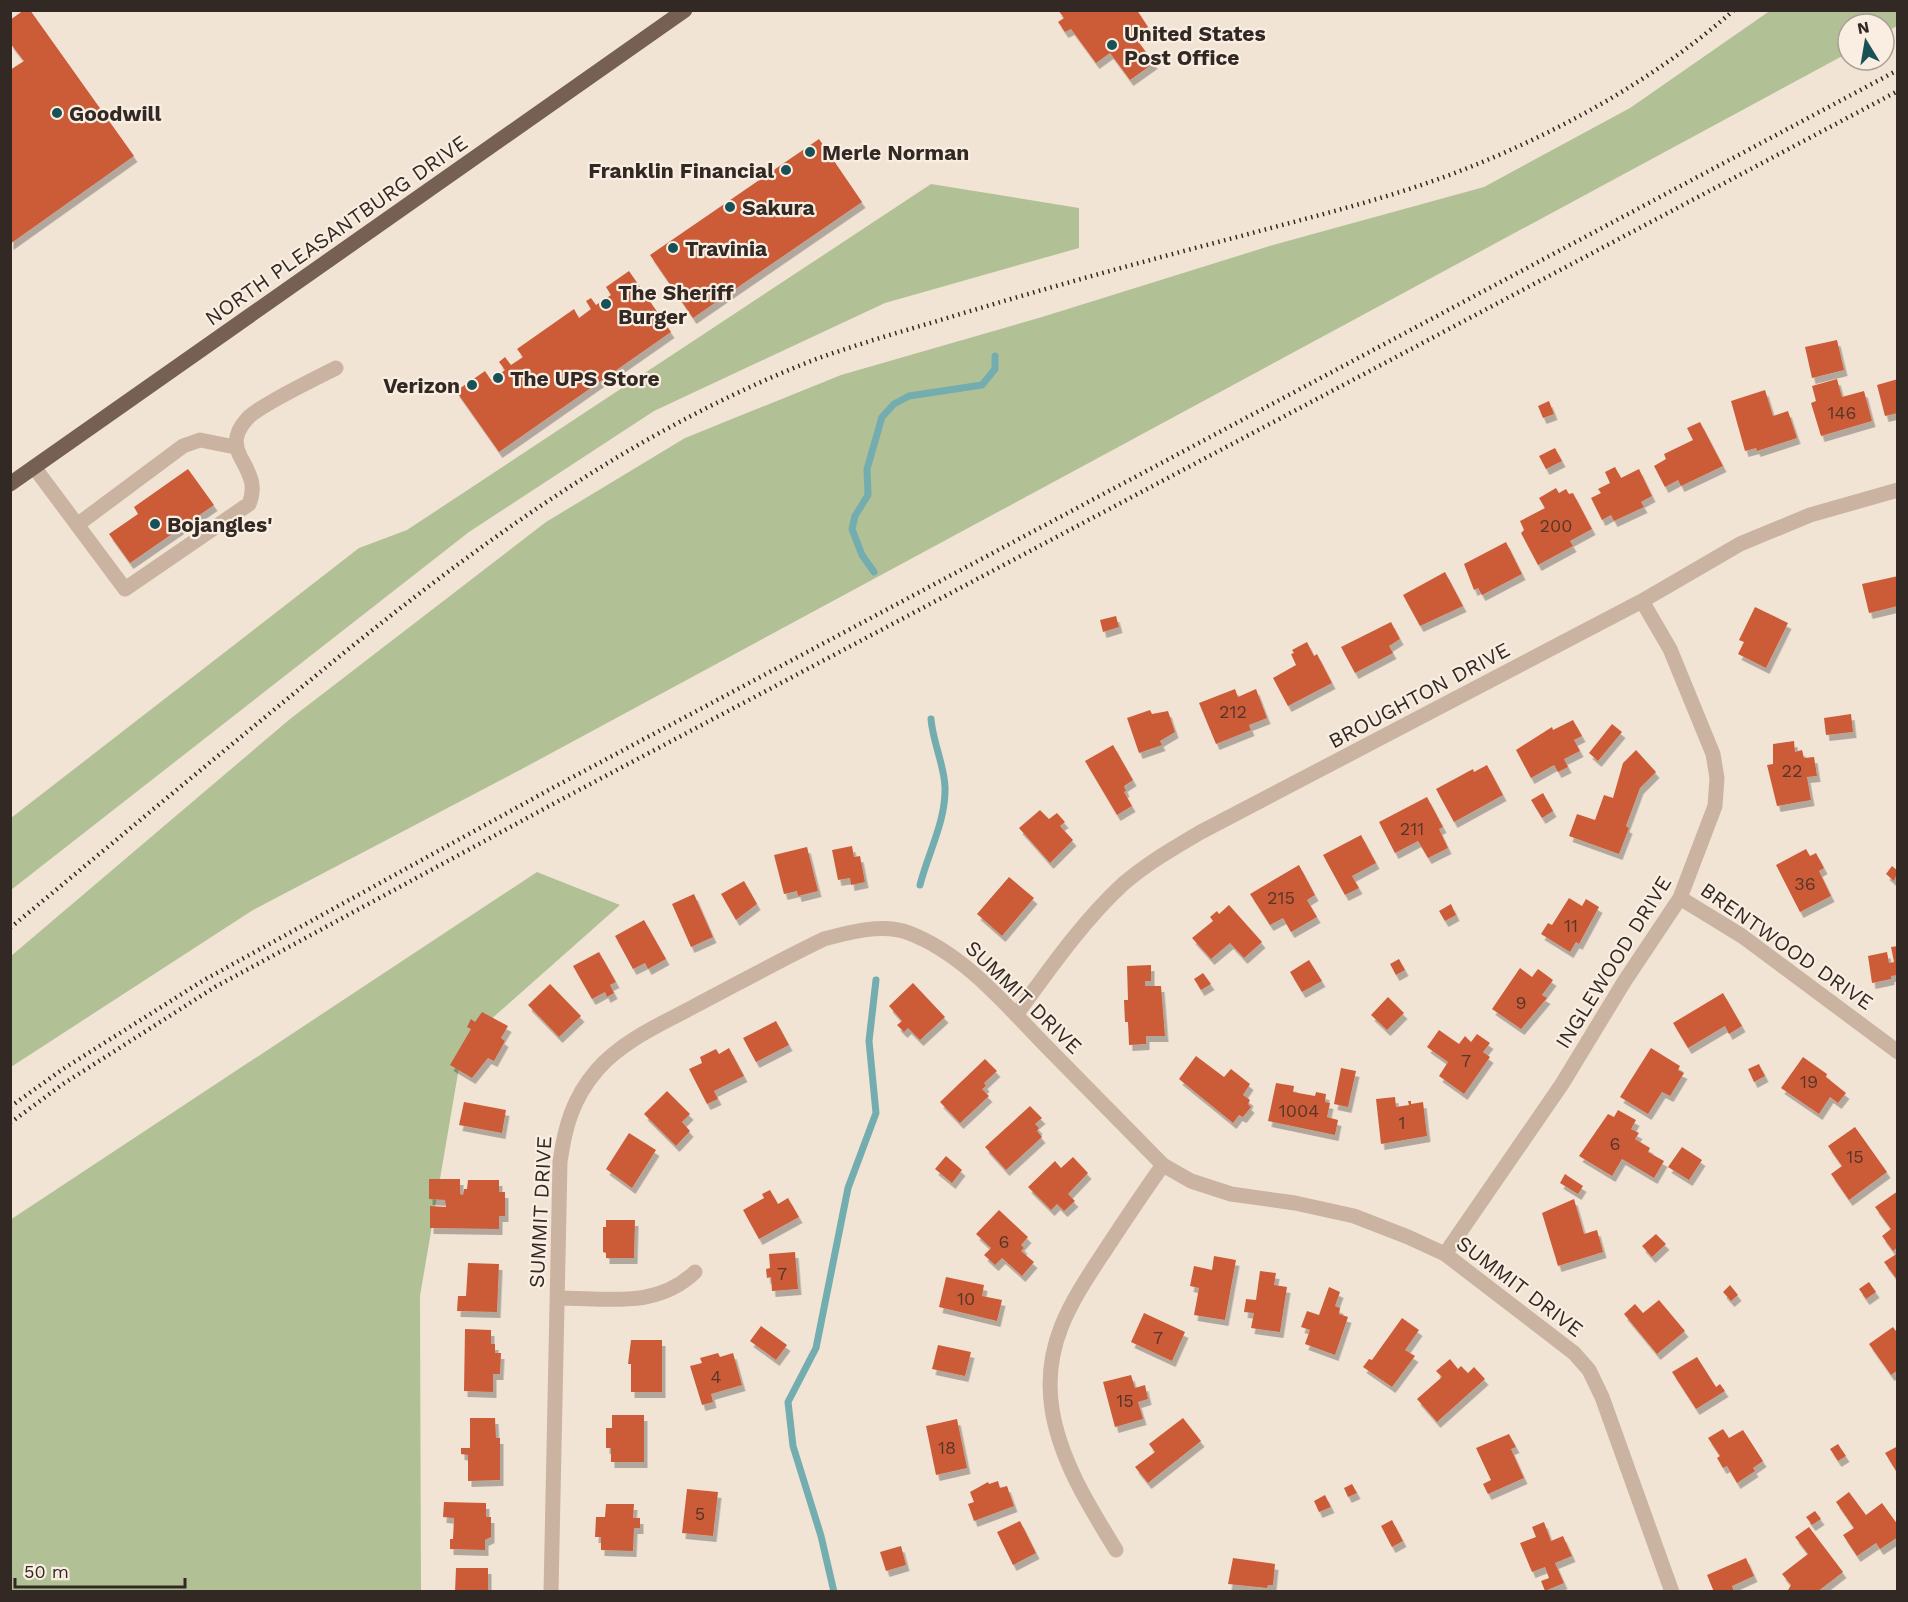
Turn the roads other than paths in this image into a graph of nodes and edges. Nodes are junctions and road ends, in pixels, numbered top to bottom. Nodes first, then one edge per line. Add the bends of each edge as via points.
1 (685, 10) edge
2 (336, 368) dead end
3 (235, 447) junction
4 (34, 467) junction
5 (10, 484) edge
6 (1898, 490) edge
7 (77, 525) junction
8 (1642, 601) junction
9 (1680, 898) junction
10 (1016, 1015) junction
11 (1898, 1052) edge
12 (1163, 1165) junction
13 (1445, 1254) junction
14 (695, 1272) dead end
15 (558, 1298) junction
16 (1116, 1550) dead end
17 (551, 1592) edge
18 (1672, 1592) edge

1 - 4 main road, NORTH PLEASANTBURG DRIVE
2 - 3 street via 248,417 236,437
3 - 7 street via 200,440 183,446
3 - 7 street via 252,479 249,504 125,589
4 - 5 main road, NORTH PLEASANTBURG DRIVE
4 - 7 street
6 - 8 street, BROUGHTON DRIVE via 1810,515 1740,544
8 - 9 street, INGLEWOOD DRIVE via 1670,649 1697,710 1717,778 1714,806
8 - 10 street, BROUGHTON DRIVE via 1153,860 1095,912
9 - 11 street, BRENTWOOD DRIVE via 1742,936
9 - 13 street, INGLEWOOD DRIVE via 1562,1084
10 - 12 street, SUMMIT DRIVE
10 - 15 street, SUMMIT DRIVE via 943,949 907,932 885,929 853,931 824,939 650,1030 598,1069 566,1122 560,1162
12 - 13 street, SUMMIT DRIVE via 1191,1181 1231,1194 1354,1216
12 - 16 street via 1067,1308 1052,1360 1052,1408 1059,1438 1088,1506
13 - 18 street, SUMMIT DRIVE via 1575,1353 1589,1371 1602,1397
14 - 15 street via 668,1292 646,1299
15 - 17 street, SUMMIT DRIVE

